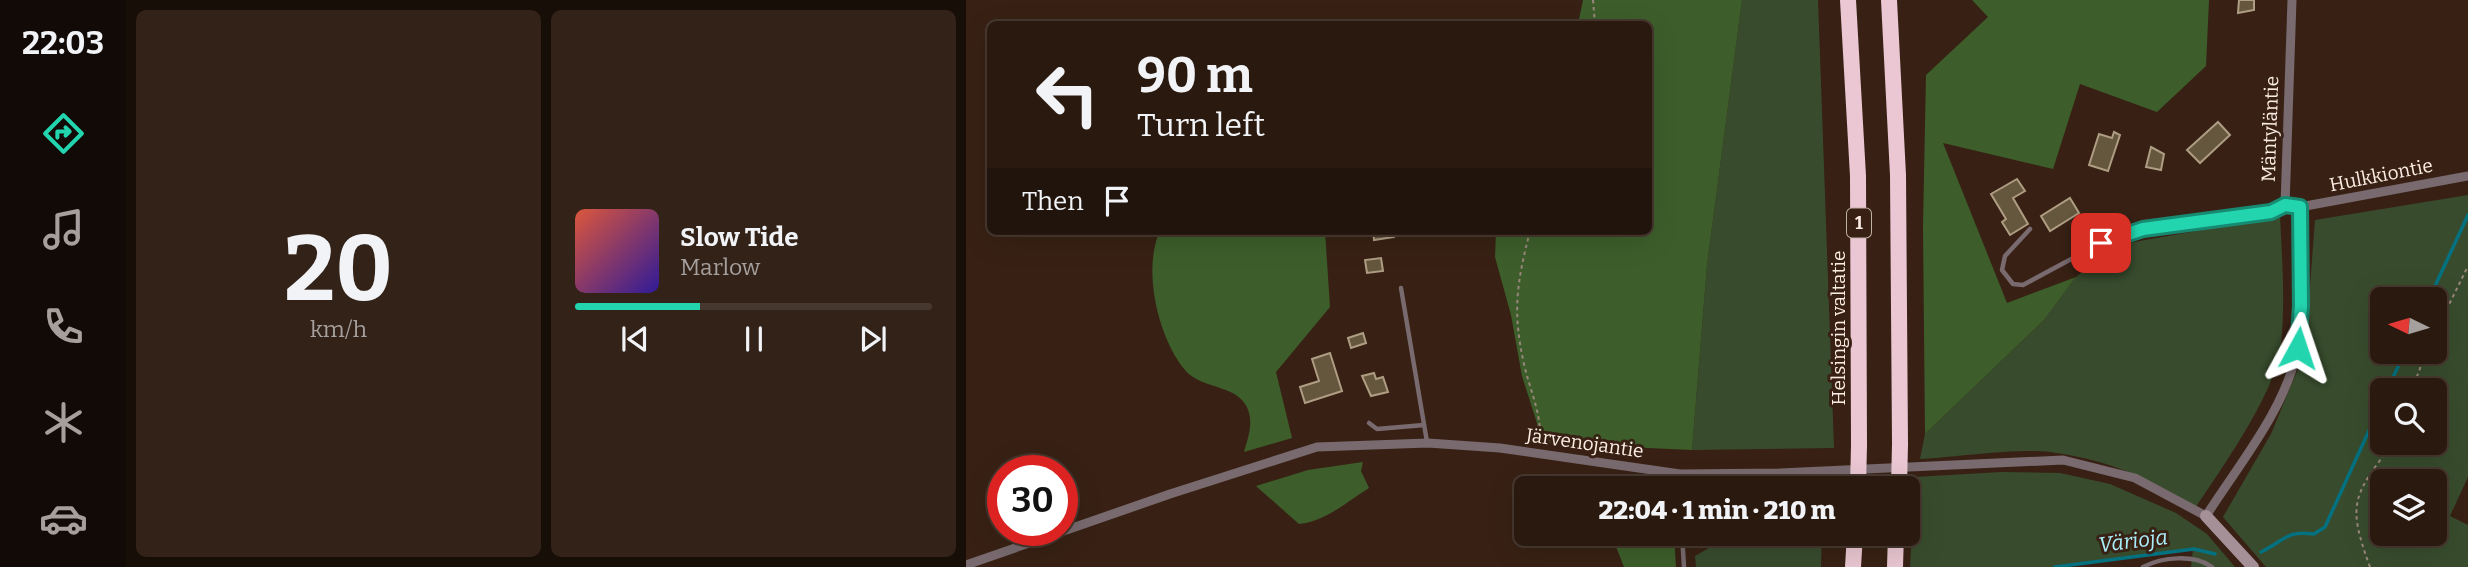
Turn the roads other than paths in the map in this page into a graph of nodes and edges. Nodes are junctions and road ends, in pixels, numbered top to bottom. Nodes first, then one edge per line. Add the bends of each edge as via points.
1 (1848, 0) edge
2 (1889, 0) edge
3 (2292, 0) edge
4 (2468, 176) edge
5 (2285, 205) junction
6 (2300, 207) junction
7 (2030, 229) dead end
8 (1401, 288) dead end
9 (1369, 423) dead end
10 (1424, 425) junction
11 (1427, 443) junction
12 (1680, 474) joint
13 (1858, 476) edge
14 (1899, 476) edge
15 (2206, 516) junction
16 (1683, 546) edge
17 (1854, 546) edge
18 (1896, 546) edge
19 (966, 565) edge
20 (1684, 567) edge
21 (1853, 567) edge
22 (1895, 567) edge
23 (2143, 567) edge
24 (2213, 567) edge
25 (2253, 567) edge

1 - 13 highway, Helsingin valtatie / 1, bridge via 1858,189
2 - 14 highway, 1, bridge via 1898,175
3 - 5 street, Mäntyläntie
4 - 6 street, Hulkkiontie
5 - 6 street, Mäntyläntie
5 - 7 lane via 2271,212 2143,229 2101,243 2023,285 2013,284 2002,270 2005,256
6 - 15 street via 2301,329 2292,367 2268,419
8 - 10 lane
9 - 10 lane via 1377,429
10 - 11 lane
11 - 12 street, Järvenojantie
11 - 19 street, Järvenojantie via 1317,447
12 - 15 street, Järvenojantie via 2063,460 2135,478
15 - 25 street
16 - 20 lane
17 - 21 highway
18 - 22 highway
23 - 24 lane via 2194,559

